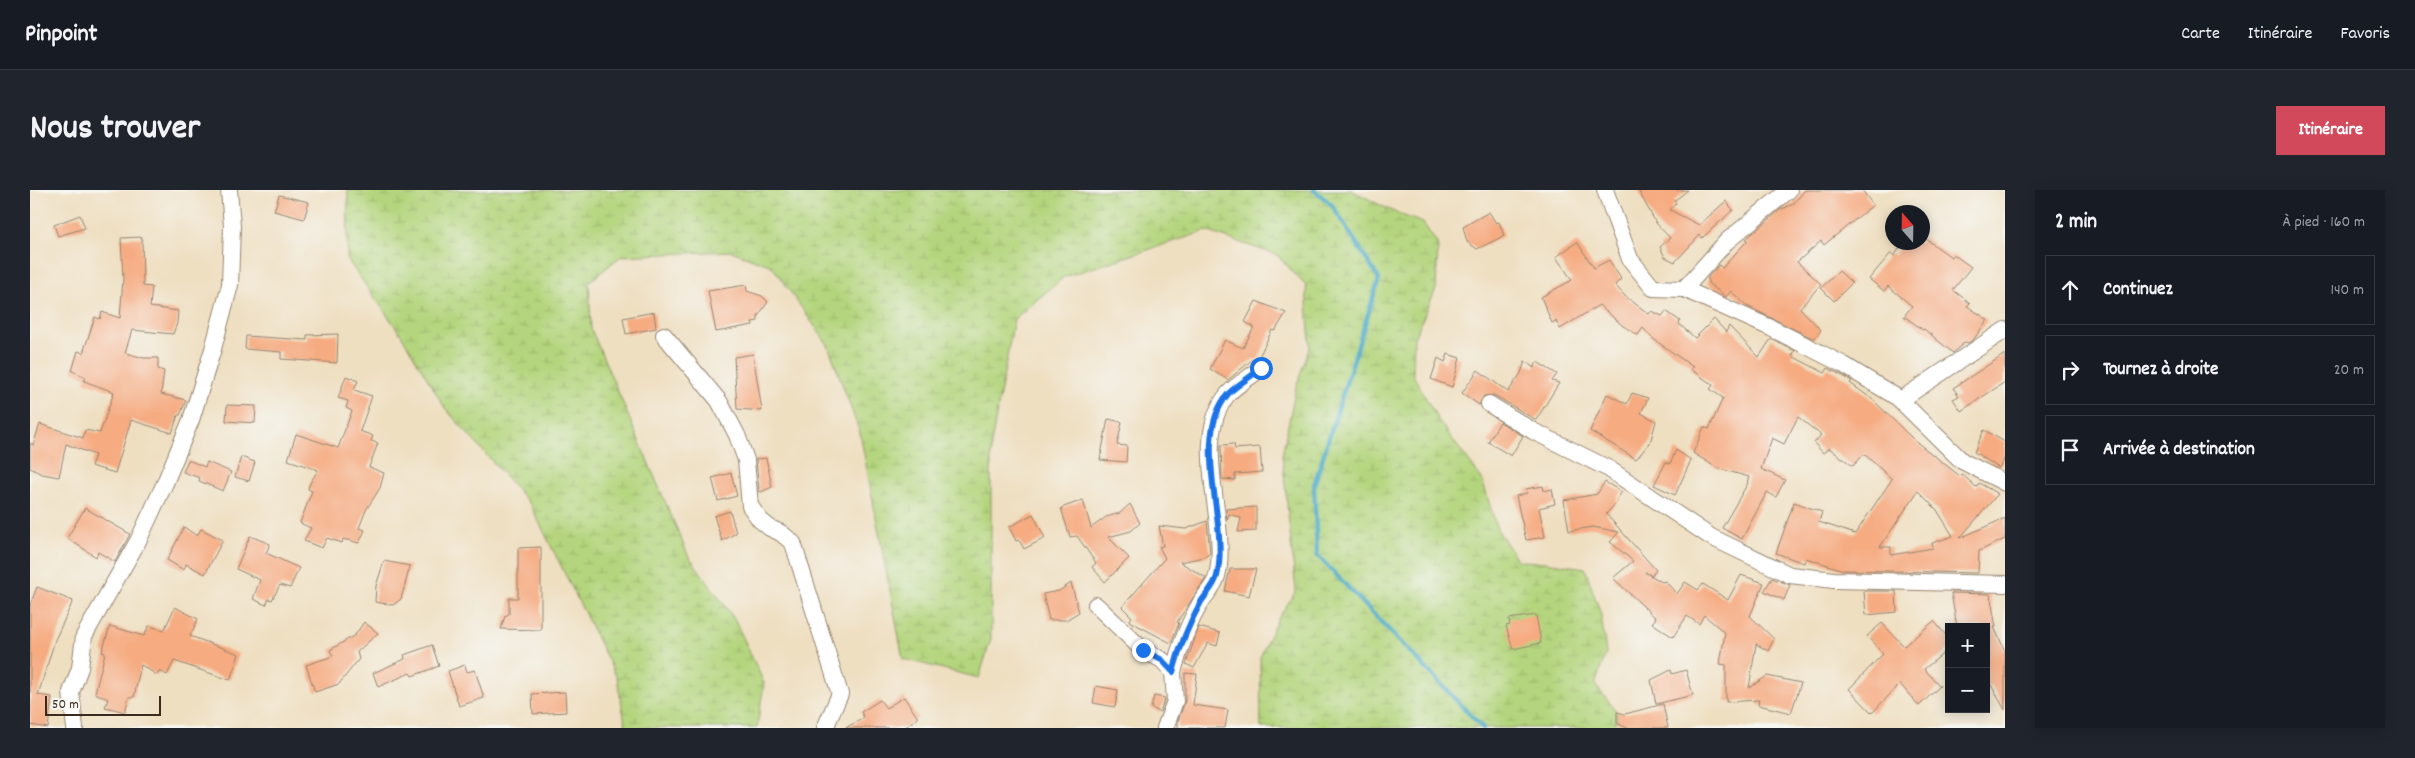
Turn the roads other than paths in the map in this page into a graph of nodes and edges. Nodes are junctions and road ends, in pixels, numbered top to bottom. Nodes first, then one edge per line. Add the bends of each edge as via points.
1 (230, 190) edge
2 (1606, 190) edge
3 (1789, 190) edge
4 (1684, 289) junction
5 (2005, 330) edge
6 (664, 336) dead end
7 (1261, 368) dead end
8 (1898, 398) junction
9 (1489, 404) dead end
10 (2005, 483) edge
11 (2005, 584) edge
12 (1096, 605) dead end
13 (1173, 672) junction
14 (75, 728) edge
15 (826, 728) edge
16 (1165, 728) edge

1 - 14 street via 230,285 213,349 191,420 166,483 138,541 84,636 80,668 71,692
2 - 4 street via 1630,260 1653,288
3 - 4 street via 1727,241
4 - 8 street via 1844,364
5 - 8 street via 1902,399
6 - 15 street via 719,401 738,435 746,460 750,506 760,520 794,543 840,694
7 - 13 street via 1228,395 1214,422 1212,482 1219,549 1217,578 1181,641
8 - 10 street via 1962,461
9 - 11 street via 1533,431 1609,469 1711,537 1790,575 1834,580
12 - 13 street via 1143,650 1162,660
13 - 16 street via 1175,700

